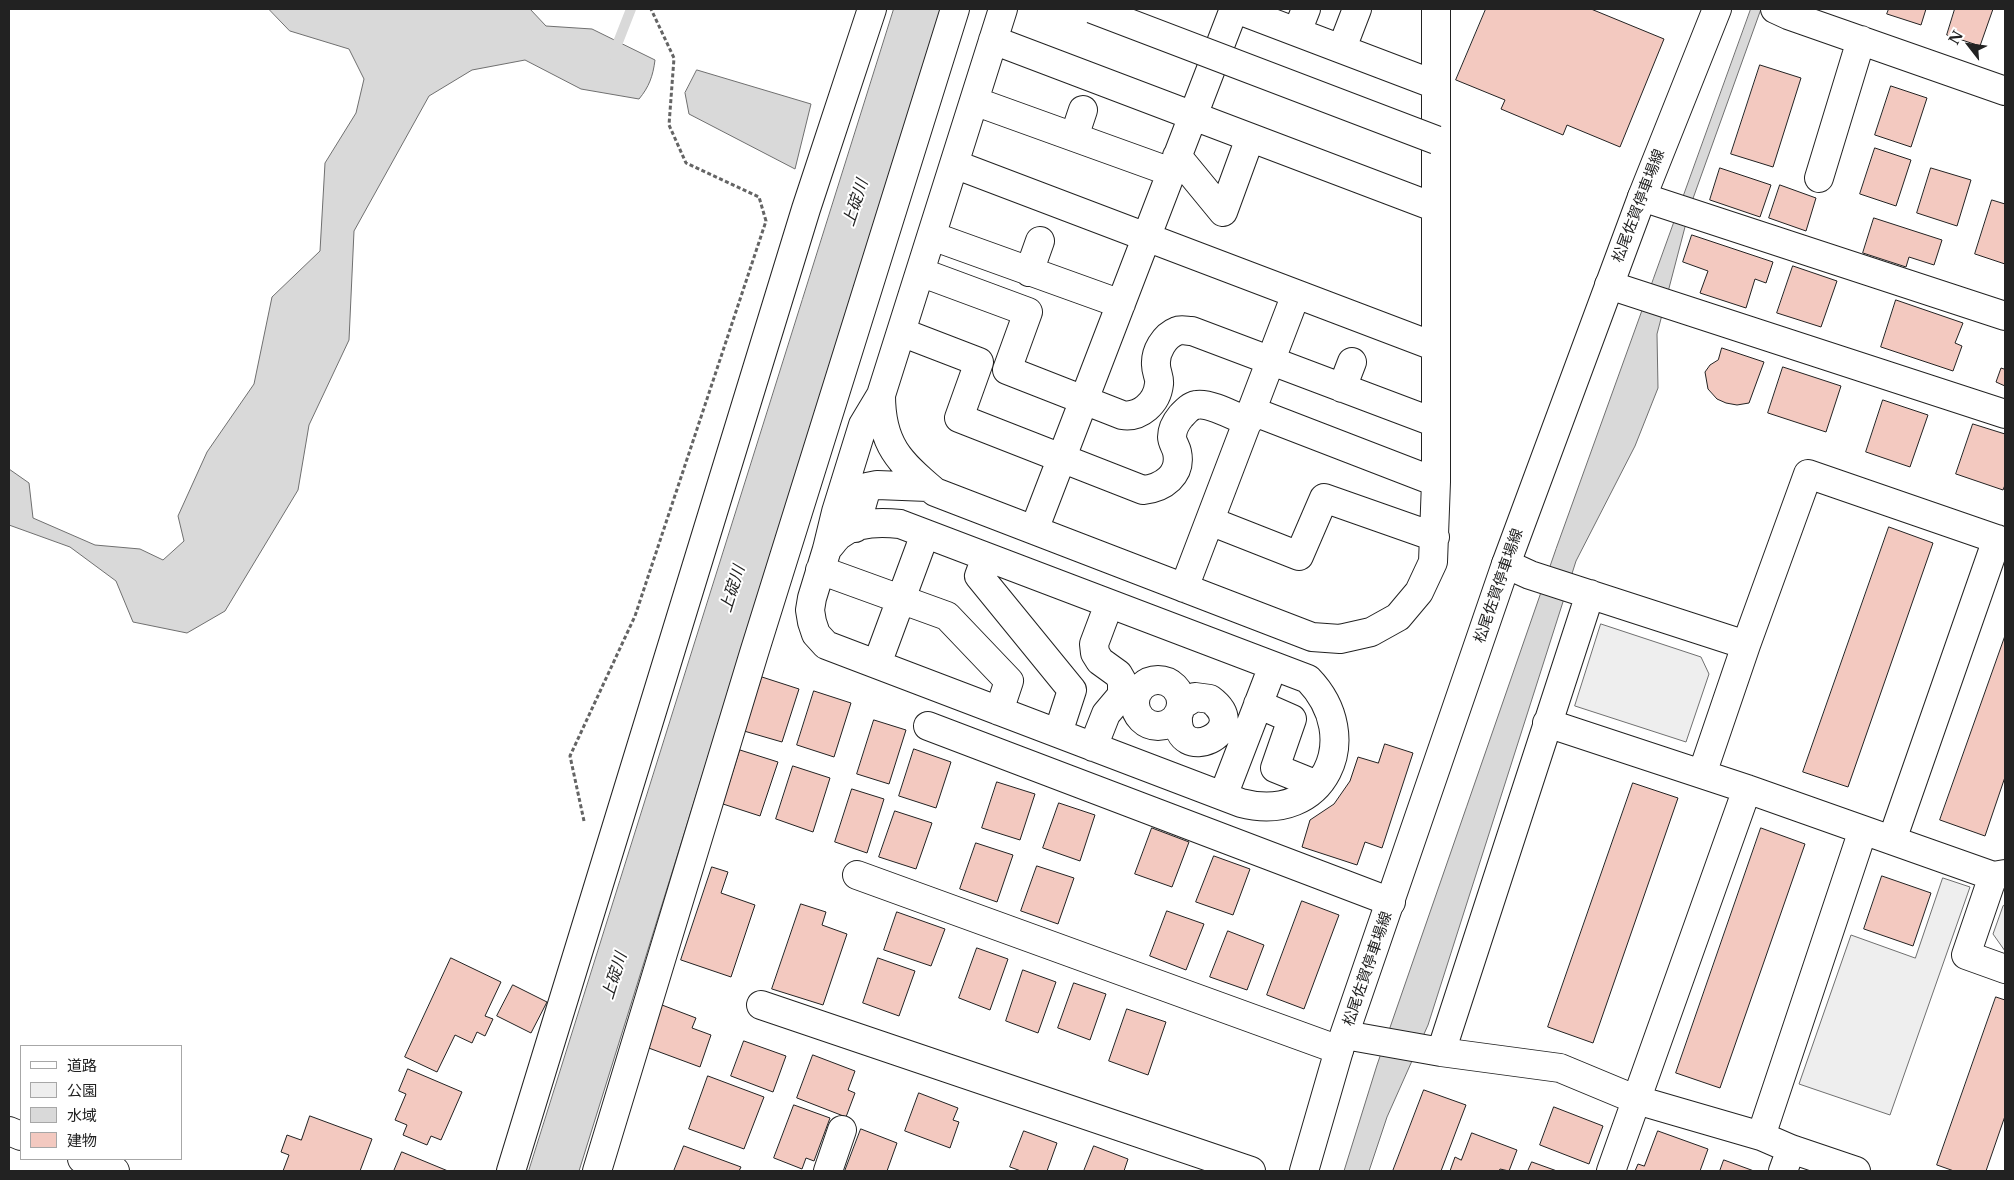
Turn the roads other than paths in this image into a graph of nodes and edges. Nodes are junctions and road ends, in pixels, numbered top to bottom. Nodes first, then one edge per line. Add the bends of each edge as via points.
1 (872, 9) edge
2 (955, 9) edge
3 (1004, 9) edge
4 (1092, 9) edge
5 (1235, 9) edge
6 (1357, 9) edge
7 (1436, 9) edge
8 (1717, 9) edge
9 (1775, 9) edge
10 (1302, 20) edge
11 (993, 40) junction
12 (1861, 40) junction
13 (1342, 48) junction
14 (1436, 85) junction
15 (2005, 91) edge
16 (974, 101) junction
17 (1082, 110) dead end
18 (1192, 116) junction
19 (1074, 137) junction
20 (1250, 138) junction
21 (1436, 140) junction
22 (954, 164) junction
23 (1174, 164) junction
24 (1819, 178) dead end
25 (1642, 197) junction
26 (1436, 208) junction
27 (932, 236) junction
28 (1147, 237) junction
29 (1040, 241) dead end
30 (920, 272) junction
31 (1029, 272) junction
32 (1609, 285) junction
33 (1296, 294) junction
34 (1121, 304) junction
35 (2005, 316) edge
36 (901, 332) junction
37 (1436, 347) junction
38 (1271, 362) junction
39 (1352, 362) dead end
40 (1342, 388) junction
41 (881, 396) junction
42 (1084, 400) junction
43 (2005, 414) edge
44 (1250, 417) junction
45 (1436, 423) junction
46 (1062, 457) junction
47 (1436, 482) junction
48 (928, 487) junction
49 (1210, 521) junction
50 (855, 528) junction
51 (1034, 530) junction
52 (925, 534) junction
53 (1435, 537) junction
54 (2001, 540) edge
55 (986, 557) junction
56 (824, 560) junction
57 (1506, 564) junction
58 (1184, 588) junction
59 (1582, 592) junction
60 (901, 599) junction
61 (1109, 604) junction
62 (1746, 645) junction
63 (877, 664) junction
64 (1273, 666) junction
65 (1260, 698) junction
66 (1180, 710) junction
67 (1221, 710) junction
68 (999, 711) junction
69 (1547, 723) junction
70 (1149, 724) junction
71 (928, 726) dead end
72 (1058, 733) junction
73 (1094, 747) junction
74 (1135, 762) junction
75 (1702, 774) junction
76 (1317, 785) junction
77 (1747, 789) junction
78 (1223, 796) junction
79 (1863, 830) junction
80 (1892, 840) junction
81 (857, 875) dead end
82 (1999, 875) edge
83 (1391, 902) junction
84 (2005, 969) edge
85 (761, 1005) dead end
86 (1342, 1042) junction
87 (1432, 1050) junction
88 (1637, 1100) junction
89 (842, 1130) dead end
90 (1761, 1136) junction
91 (85, 1160) edge
92 (1787, 1160) edge
93 (115, 1171) edge
94 (511, 1171) edge
95 (597, 1171) edge
96 (828, 1171) edge
97 (1250, 1171) edge
98 (1304, 1171) edge
99 (1611, 1171) edge
100 (1856, 1171) edge

1 - 94 street via 806,209
2 - 95 street via 754,652
3 - 11 street
4 - 21 street, bridge
5 - 10 street
5 - 18 street
6 - 13 street
7 - 14 street
8 - 25 street, 松尾佐賀停車場線
9 - 12 street
10 - 13 street
11 - 16 street
11 - 18 street
12 - 15 street
12 - 24 street
13 - 14 street
14 - 21 street
16 - 19 street
16 - 22 street
17 - 19 street
18 - 20 street
18 - 23 street
19 - 23 street
20 - 23 street via 1223,212
20 - 26 street
21 - 26 street
22 - 27 street
22 - 28 street
23 - 28 street
25 - 32 street, 松尾佐賀停車場線
25 - 35 street
26 - 37 street
27 - 30 street
27 - 31 street
28 - 33 street
28 - 34 street
29 - 31 street
30 - 36 street
30 - 42 street via 1028,312 1007,370
31 - 34 street
32 - 43 street
32 - 57 street, 松尾佐賀停車場線
33 - 37 street
33 - 38 street
34 - 42 street
36 - 41 street
36 - 46 street via 979,362 959,418
37 - 45 street
38 - 40 street
38 - 42 street via 1192,331 1175,331 1164,340 1156,356 1160,383 1146,410 1130,416 1122,415
38 - 44 street
39 - 40 street
40 - 45 street
41 - 48 street via 881,418 891,446 911,472
41 - 56 street via 863,424
42 - 46 street
44 - 46 street via 1196,405 1187,410 1173,428 1177,458 1174,473 1157,488 1143,490
44 - 47 street
44 - 49 street
45 - 47 street
46 - 51 street
47 - 53 street
48 - 50 street via 867,487
48 - 51 street
49 - 53 street via 1299,556 1324,498
49 - 58 street
50 - 52 street via 887,522
50 - 56 street via 841,534
51 - 58 street
52 - 55 street
52 - 60 street
53 - 58 street via 1433,562 1419,592 1398,617 1372,632 1340,640 1312,637
54 - 62 street via 1808,474
54 - 80 street
55 - 61 street
55 - 72 street via 979,576 1072,690
56 - 60 street
56 - 63 street via 810,610 816,634 826,645
57 - 59 street
57 - 83 street, 松尾佐賀停車場線
59 - 62 street
59 - 69 street
60 - 63 street
60 - 68 street via 947,616 1010,682
61 - 64 street
61 - 73 street via 1094,644 1095,653 1118,674 1122,681 1122,696 1106,714
62 - 75 street
63 - 68 street
64 - 65 street
64 - 76 street via 1308,680 1319,691 1331,713 1336,742 1332,764
65 - 67 street
65 - 76 street via 1292,719 1275,768
65 - 78 street
66 - 67 street via 1195,697 1203,696 1217,703
66 - 67 street via 1180,731 1185,737 1207,742 1223,725
66 - 70 street via 1168,724
66 - 70 street via 1177,689 1165,681 1142,685 1134,707 1142,720
68 - 72 street
69 - 75 street
69 - 87 street
70 - 74 street
71 - 83 street
72 - 73 street
73 - 74 street
74 - 78 street
75 - 77 street
76 - 78 street via 1291,804 1275,806 1255,806
77 - 79 street
77 - 88 street
79 - 80 street
79 - 90 street
80 - 82 street
81 - 86 street
82 - 84 street via 1966,955
83 - 86 street, 松尾佐賀停車場線
85 - 97 street
86 - 87 street via 1381,1041
86 - 98 street, 松尾佐賀停車場線
87 - 88 street via 1560,1068
88 - 90 street
88 - 99 street
89 - 96 street
90 - 92 street
91 - 93 street
92 - 100 street

